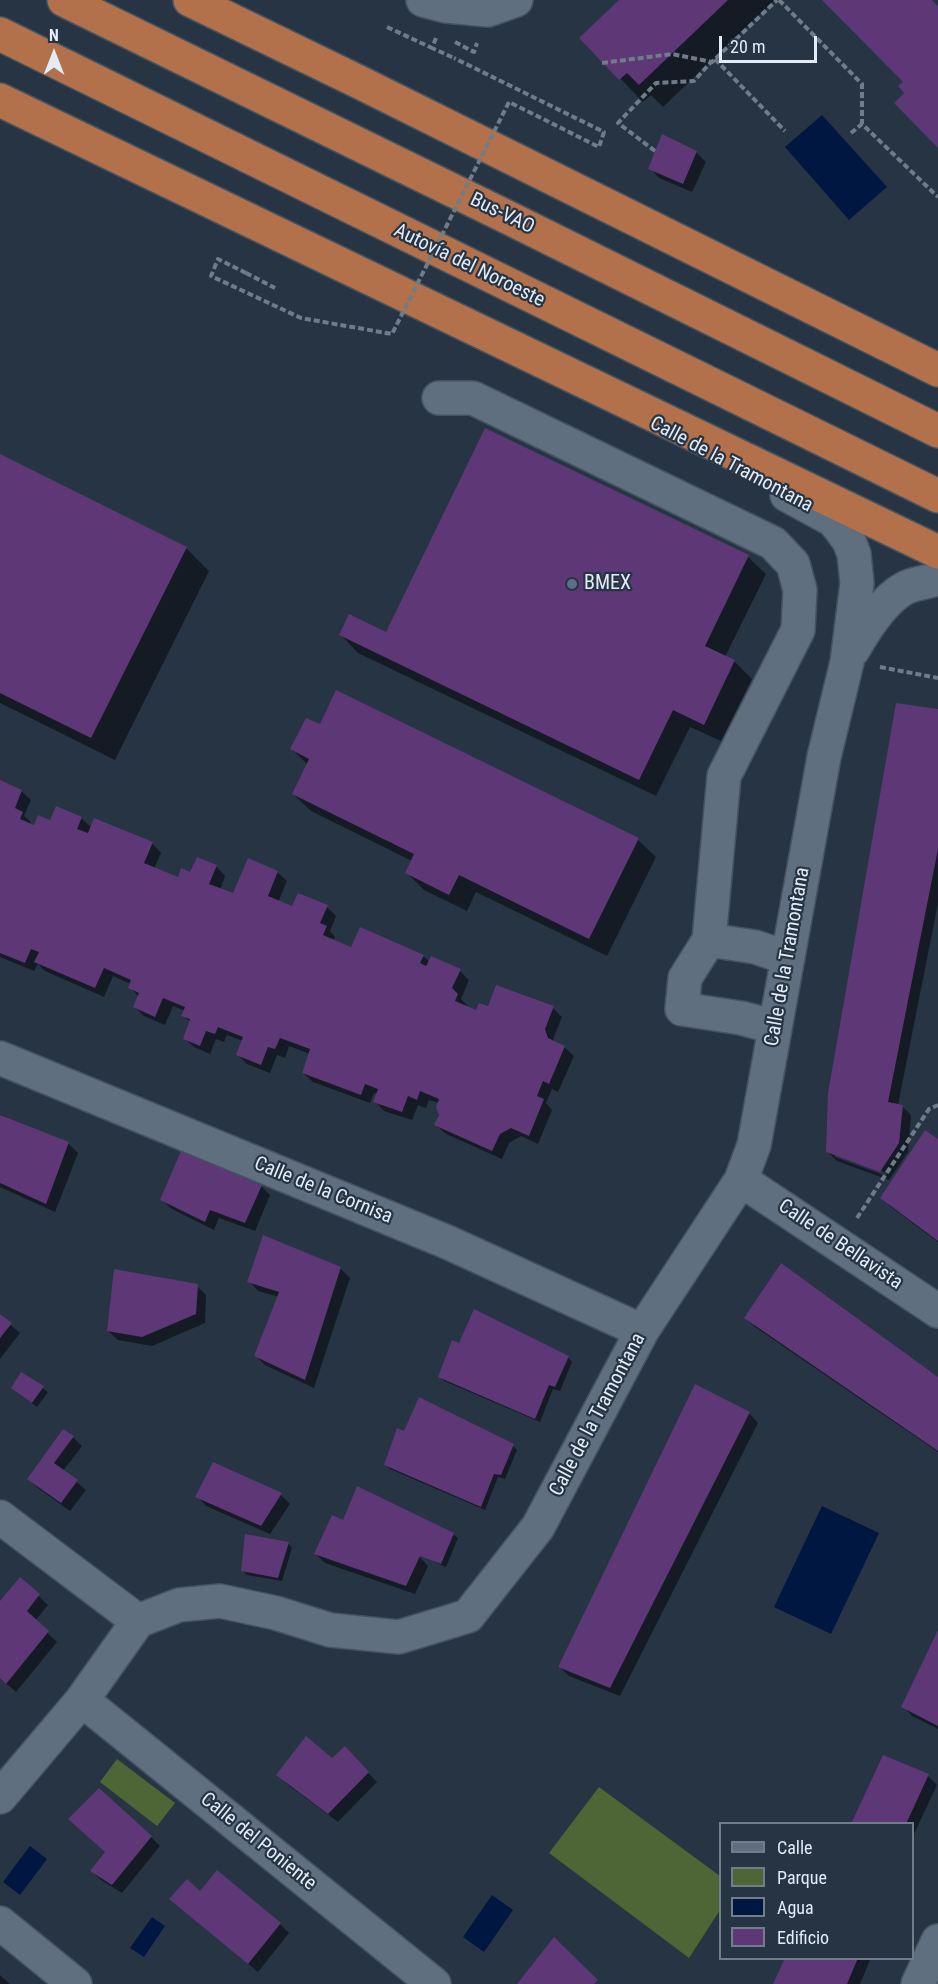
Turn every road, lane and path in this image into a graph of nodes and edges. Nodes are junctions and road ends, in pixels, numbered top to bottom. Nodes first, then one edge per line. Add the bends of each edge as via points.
1 (64, 0) edge
2 (190, 0) edge
3 (423, 0) edge
4 (778, 0) edge
5 (502, 5) edge
6 (387, 27) dead end
7 (0, 34) edge
8 (432, 48) dead end
9 (454, 58) dead end
10 (714, 60) junction
11 (602, 63) dead end
12 (0, 100) edge
13 (862, 124) junction
14 (785, 131) dead end
15 (850, 133) dead end
16 (655, 151) dead end
17 (938, 196) edge
18 (275, 288) dead end
19 (496, 340) junction
20 (938, 370) edge
21 (440, 398) dead end
22 (938, 431) edge
23 (938, 496) edge
24 (938, 552) edge
25 (938, 579) edge
26 (847, 662) junction
27 (938, 678) edge
28 (709, 940) junction
29 (788, 958) junction
30 (775, 1027) junction
31 (0, 1058) edge
32 (938, 1105) edge
33 (741, 1180) junction
34 (839, 1245) junction
35 (938, 1311) edge
36 (642, 1331) junction
37 (0, 1517) edge
38 (138, 1621) junction
39 (82, 1700) junction
40 (0, 1797) edge
41 (0, 1923) edge
42 (938, 1941) edge
43 (75, 1984) edge
44 (434, 1984) edge
45 (918, 1984) edge

1 - 22 highway, Bus-VAO
2 - 20 highway
3 - 5 street via 446,6
4 - 10 path
4 - 13 path via 862,84
6 - 8 path
7 - 23 highway, Autovía del Noroeste
9 - 18 path, bridge via 604,132 599,147 509,102 392,334 301,318 211,276 218,259
10 - 11 path via 672,54
10 - 14 path
10 - 16 path via 694,81 656,83 618,123
12 - 19 highway
13 - 15 path
13 - 17 path
19 - 24 highway
19 - 26 street, Calle de la Tramontana via 833,520 849,541 856,566
21 - 28 street via 473,398 774,543 793,564 800,590 798,630 724,776
25 - 26 street, Calle de la Tramontana via 906,588 889,601 875,616
26 - 27 path
26 - 29 street, Calle de la Tramontana via 824,757
28 - 29 street via 755,947
28 - 30 street via 685,978 682,1009
29 - 30 street, Calle de la Tramontana
30 - 33 street, Calle de la Tramontana via 754,1145
31 - 36 street, Calle de la Cornisa via 447,1242
32 - 34 path via 929,1109
33 - 34 street, Calle de Bellavista
33 - 36 street, Calle de la Tramontana
34 - 35 street, Calle de Bellavista
36 - 38 street, Calle de la Tramontana via 538,1527 468,1616 399,1637 330,1630 220,1601 179,1605
37 - 38 street
38 - 39 street
39 - 40 street
39 - 44 street, Calle del Poniente
41 - 43 street
42 - 45 street

